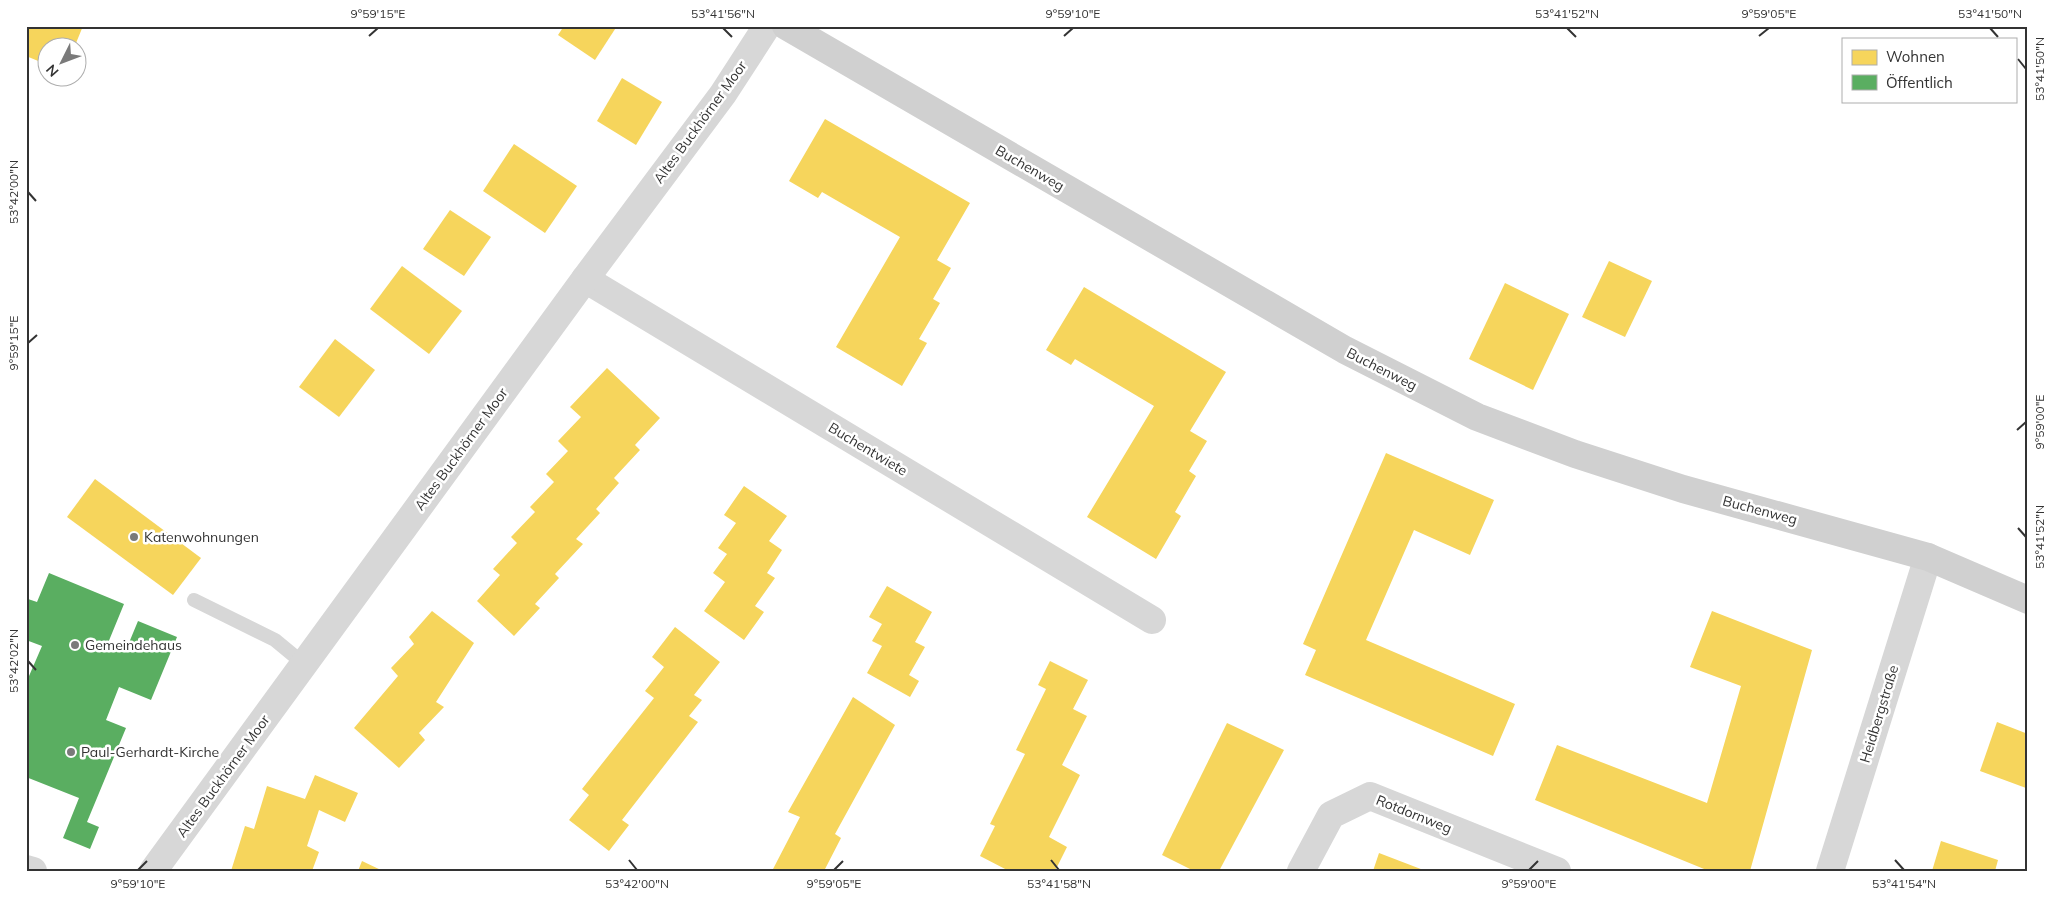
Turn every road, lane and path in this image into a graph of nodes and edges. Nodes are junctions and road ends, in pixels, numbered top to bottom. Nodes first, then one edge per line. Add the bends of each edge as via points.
1 (767, 26) edge
2 (786, 26) edge
3 (584, 279) junction
4 (1928, 557) junction
5 (194, 600) dead end
6 (2028, 600) edge
7 (1152, 620) dead end
8 (304, 664) junction
9 (26, 868) edge
10 (33, 871) edge
11 (154, 871) edge
12 (1301, 871) edge
13 (1557, 871) edge
14 (1830, 871) edge

1 - 3 street, Altes Buckhörner Moor via 722,94
2 - 4 street, Buchenweg via 1345,350 1476,417 1683,489
3 - 7 street, Buchentwiete
3 - 8 street, Altes Buckhörner Moor
4 - 6 street, Buchenweg
4 - 14 street, Heidbergstraße
5 - 8 lane via 275,640
8 - 11 street, Altes Buckhörner Moor
9 - 10 street
12 - 13 street, Rotdornweg via 1331,815 1370,796

